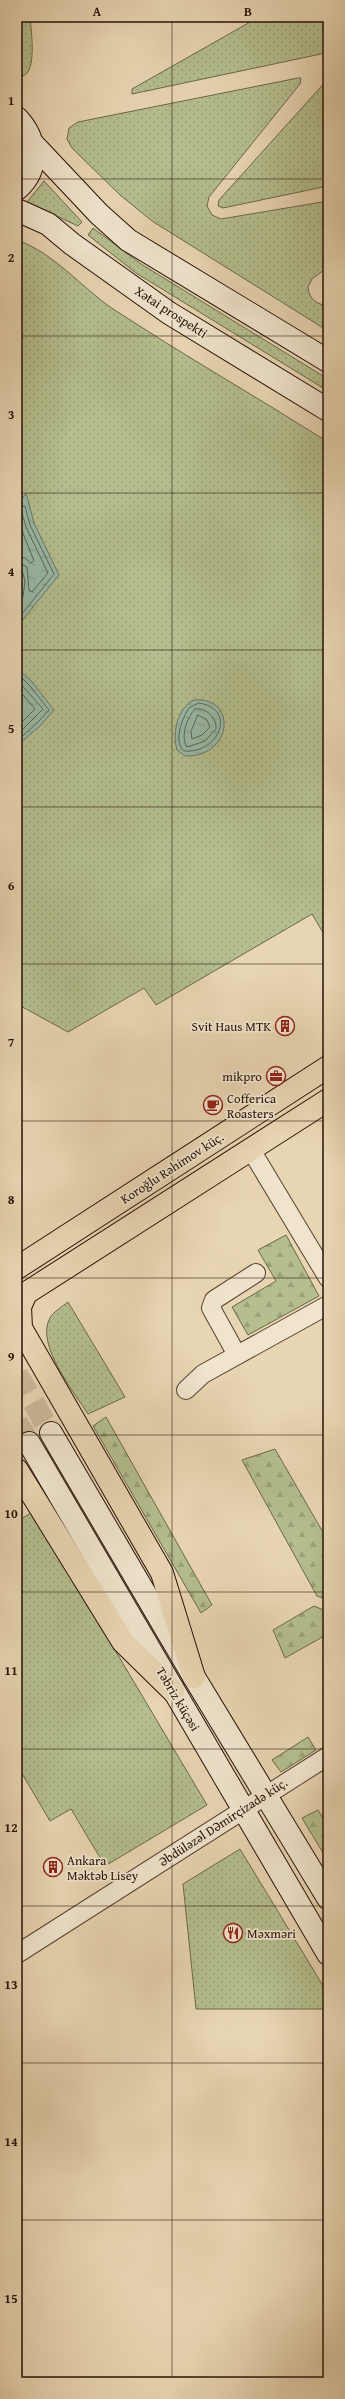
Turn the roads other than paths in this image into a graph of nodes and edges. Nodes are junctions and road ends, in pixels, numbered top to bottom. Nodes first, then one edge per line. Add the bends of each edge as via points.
1 (17, 118) edge
2 (33, 144) junction
3 (17, 189) edge
4 (17, 210) edge
5 (328, 361) edge
6 (328, 410) edge
7 (328, 1067) edge
8 (328, 1100) edge
9 (251, 1150) junction
10 (17, 1268) edge
11 (256, 1273) dead end
12 (328, 1278) edge
13 (22, 1296) edge
14 (328, 1305) edge
15 (237, 1355) junction
16 (186, 1390) dead end
17 (51, 1433) tunnel mouth
18 (29, 1443) tunnel mouth
19 (17, 1470) edge
20 (194, 1677) junction
21 (173, 1691) junction
22 (328, 1756) edge
23 (265, 1794) junction
24 (243, 1808) junction
25 (328, 1898) edge
26 (17, 1954) edge
27 (328, 1954) edge

1 - 2 main road via 25,126
2 - 3 main road via 34,158 30,172
2 - 5 main road via 99,214 128,240
4 - 6 main road, Xətai prospekti via 48,224 169,313
7 - 10 main road, Koroğlu Rəhimov küç.
8 - 9 main road, Koroğlu Rəhimov küç.
9 - 12 street
9 - 13 main road, Koroğlu Rəhimov küç.
11 - 15 street via 214,1300 211,1308
13 - 20 main road via 21,1328 162,1573
14 - 15 street
15 - 16 street via 203,1374
17 - 20 main road, Təbriz küçəsi
18 - 21 main road, Təbriz küçəsi
19 - 21 main road via 123,1642
20 - 23 main road, Təbriz küçəsi
21 - 24 main road, Təbriz küçəsi
22 - 23 street, Əbdüləzəl DƏmirçizadə küç.
23 - 24 street, Əbdüləzəl DƏmirçizadə küç.
23 - 25 main road, Təbriz küçəsi
24 - 26 street, Əbdüləzəl DƏmirçizadə küç.
24 - 27 main road, Təbriz küçəsi

